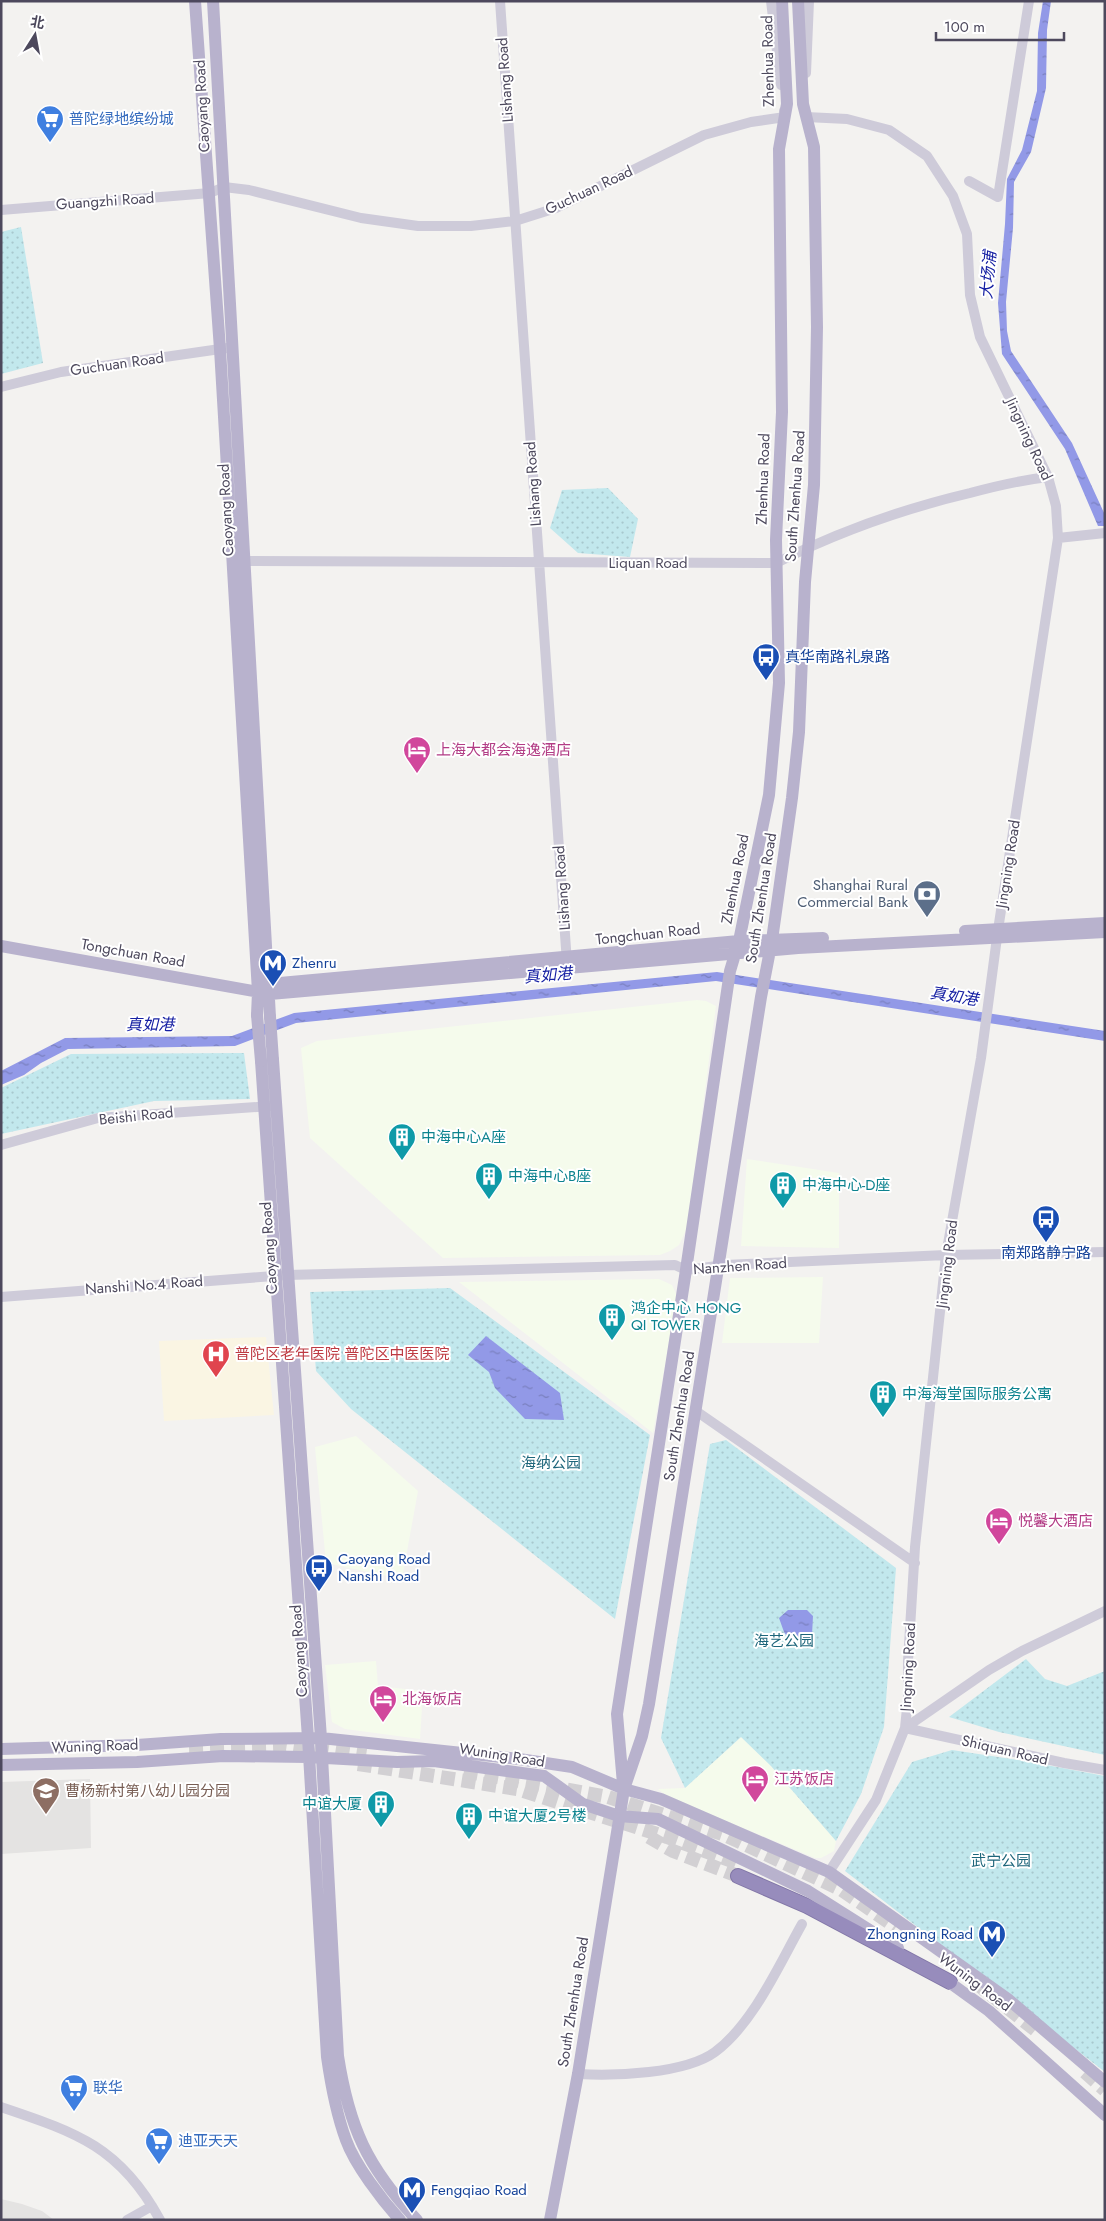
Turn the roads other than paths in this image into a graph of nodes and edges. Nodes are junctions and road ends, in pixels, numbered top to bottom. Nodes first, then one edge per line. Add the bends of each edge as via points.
1 (195, 1) edge
2 (213, 1) edge
3 (500, 1) edge
4 (771, 1) edge
5 (782, 1) edge
6 (798, 1) edge
7 (809, 1) edge
8 (1029, 1) edge
9 (803, 104) junction
10 (806, 117) junction
11 (785, 118) junction
12 (969, 181) dead end
13 (224, 187) junction
14 (210, 193) junction
15 (1, 210) edge
16 (515, 221) junction
17 (227, 348) junction
18 (1, 387) edge
19 (1048, 477) junction
20 (1105, 533) edge
21 (1058, 538) junction
22 (810, 547) junction
23 (239, 561) junction
24 (539, 562) junction
25 (776, 564) junction
26 (1105, 923) edge
27 (1105, 932) edge
28 (997, 934) junction
29 (739, 941) junction
30 (771, 945) junction
31 (1, 946) edge
32 (736, 955) junction
33 (567, 963) junction
34 (266, 990) junction
35 (267, 1060) junction
36 (270, 1106) junction
37 (1, 1145) edge
38 (1105, 1252) edge
39 (946, 1255) junction
40 (719, 1266) junction
41 (686, 1270) junction
42 (282, 1275) junction
43 (1, 1297) edge
44 (696, 1411) junction
45 (915, 1563) junction
46 (1105, 1611) edge
47 (905, 1728) junction
48 (308, 1738) junction
49 (321, 1738) junction
50 (1, 1750) edge
51 (308, 1758) junction
52 (322, 1760) junction
53 (1, 1765) edge
54 (1105, 1770) edge
55 (624, 1789) junction
56 (619, 1816) junction
57 (829, 1872) junction
58 (738, 1876) tunnel mouth
59 (802, 1924) dead end
60 (950, 1982) junction
61 (578, 2074) junction
62 (1105, 2082) edge
63 (1, 2107) edge
64 (1105, 2115) edge
65 (152, 2206) junction
66 (399, 2216) edge
67 (127, 2220) edge
68 (160, 2220) edge
69 (417, 2220) edge
70 (550, 2220) edge

1 - 14 main road, Caoyang Road
2 - 13 main road, Caoyang Road
3 - 16 street, Lishang Road
4 - 11 street
5 - 11 main road, Zhenhua Road
6 - 9 main road, South Zhenhua Road
7 - 9 street
8 - 12 street via 998,197
9 - 10 main road, South Zhenhua Road
10 - 19 street, Jingning Road via 847,119 889,130 927,156 953,196 967,234 970,295 980,337
10 - 22 main road, South Zhenhua Road via 814,147 817,327
11 - 16 street, Guchuan Road via 751,122 704,135 556,208
11 - 25 main road, Zhenhua Road via 779,149 782,412
13 - 14 street
13 - 16 street, Guchuan Road via 249,190 361,218 418,226 471,226
13 - 17 main road, Caoyang Road
14 - 15 street, Guangzhi Road
14 - 17 main road, Caoyang Road
16 - 24 street, Lishang Road
17 - 18 street, Guchuan Road via 61,372
17 - 23 main road, Caoyang Road
19 - 21 street, Jingning Road via 1056,506
19 - 22 street, Liquan Road via 936,501 845,531
20 - 21 street
21 - 28 street, Jingning Road
22 - 25 street, Liquan Road
22 - 30 main road, South Zhenhua Road via 805,582 799,732
23 - 24 street, Liquan Road
23 - 34 main road, Caoyang Road
24 - 25 street, Liquan Road
24 - 33 street, Lishang Road
25 - 29 main road, Zhenhua Road via 779,683 776,732 769,796
26 - 28 main road, Tongchuan Road
27 - 28 main road, Tongchuan Road
28 - 30 main road, Tongchuan Road
28 - 39 street, Jingning Road via 981,1058
29 - 30 main road, Tongchuan Road
29 - 32 main road, Zhenhua Road
29 - 33 main road, Tongchuan Road
30 - 32 main road, Tongchuan Road
30 - 40 main road, South Zhenhua Road
31 - 34 main road, Tongchuan Road
32 - 33 main road, Tongchuan Road
32 - 41 main road, South Zhenhua Road via 726,996
33 - 34 main road, Tongchuan Road
34 - 35 main road, Caoyang Road, bridge via 270,1017
34 - 35 main road, Caoyang Road, bridge via 257,1015
35 - 36 main road, Caoyang Road
36 - 37 street, Beishi Road via 98,1118
36 - 42 main road, Caoyang Road
38 - 39 street, Nanzhen Road
39 - 40 street, Nanzhen Road
39 - 45 street, Jingning Road
40 - 41 street, Nanzhen Road
40 - 44 main road, South Zhenhua Road
41 - 42 street, Nanzhen Road via 675,1265
41 - 55 main road, South Zhenhua Road via 617,1714
42 - 43 street, Nanshi No.4 Road
42 - 48 main road, Caoyang Road via 282,1386
42 - 49 main road, Caoyang Road
44 - 45 street
44 - 55 main road, South Zhenhua Road via 649,1704
45 - 47 street, Jingning Road
46 - 47 street via 989,1670
47 - 54 street, Shiquan Road via 1064,1764
47 - 57 street via 876,1800
48 - 49 main road, Wuning Road
48 - 50 main road, Wuning Road
48 - 51 main road, Caoyang Road
49 - 52 main road, Caoyang Road
49 - 55 main road, Wuning Road via 572,1767
51 - 52 main road, Wuning Road
51 - 53 main road, Wuning Road via 222,1756 137,1762
51 - 66 main road, Caoyang Road via 327,2057 334,2098 346,2141 369,2180
52 - 56 main road, Wuning Road via 434,1761 544,1776 582,1804
52 - 66 main road, Caoyang Road via 338,2056 344,2096 358,2136
55 - 56 main road, South Zhenhua Road
55 - 57 main road, Wuning Road via 661,1799
56 - 60 main road, Wuning Road via 658,1819 808,1891
56 - 61 main road, South Zhenhua Road
57 - 62 main road, Wuning Road via 1010,2000
58 - 60 highway via 807,1906
59 - 61 street via 751,2013 713,2054 664,2070
60 - 64 main road, Wuning Road via 989,2011
61 - 70 main road, South Zhenhua Road
63 - 65 street via 82,2137 126,2170
65 - 67 street
65 - 68 street
66 - 69 main road, Caoyang Road

